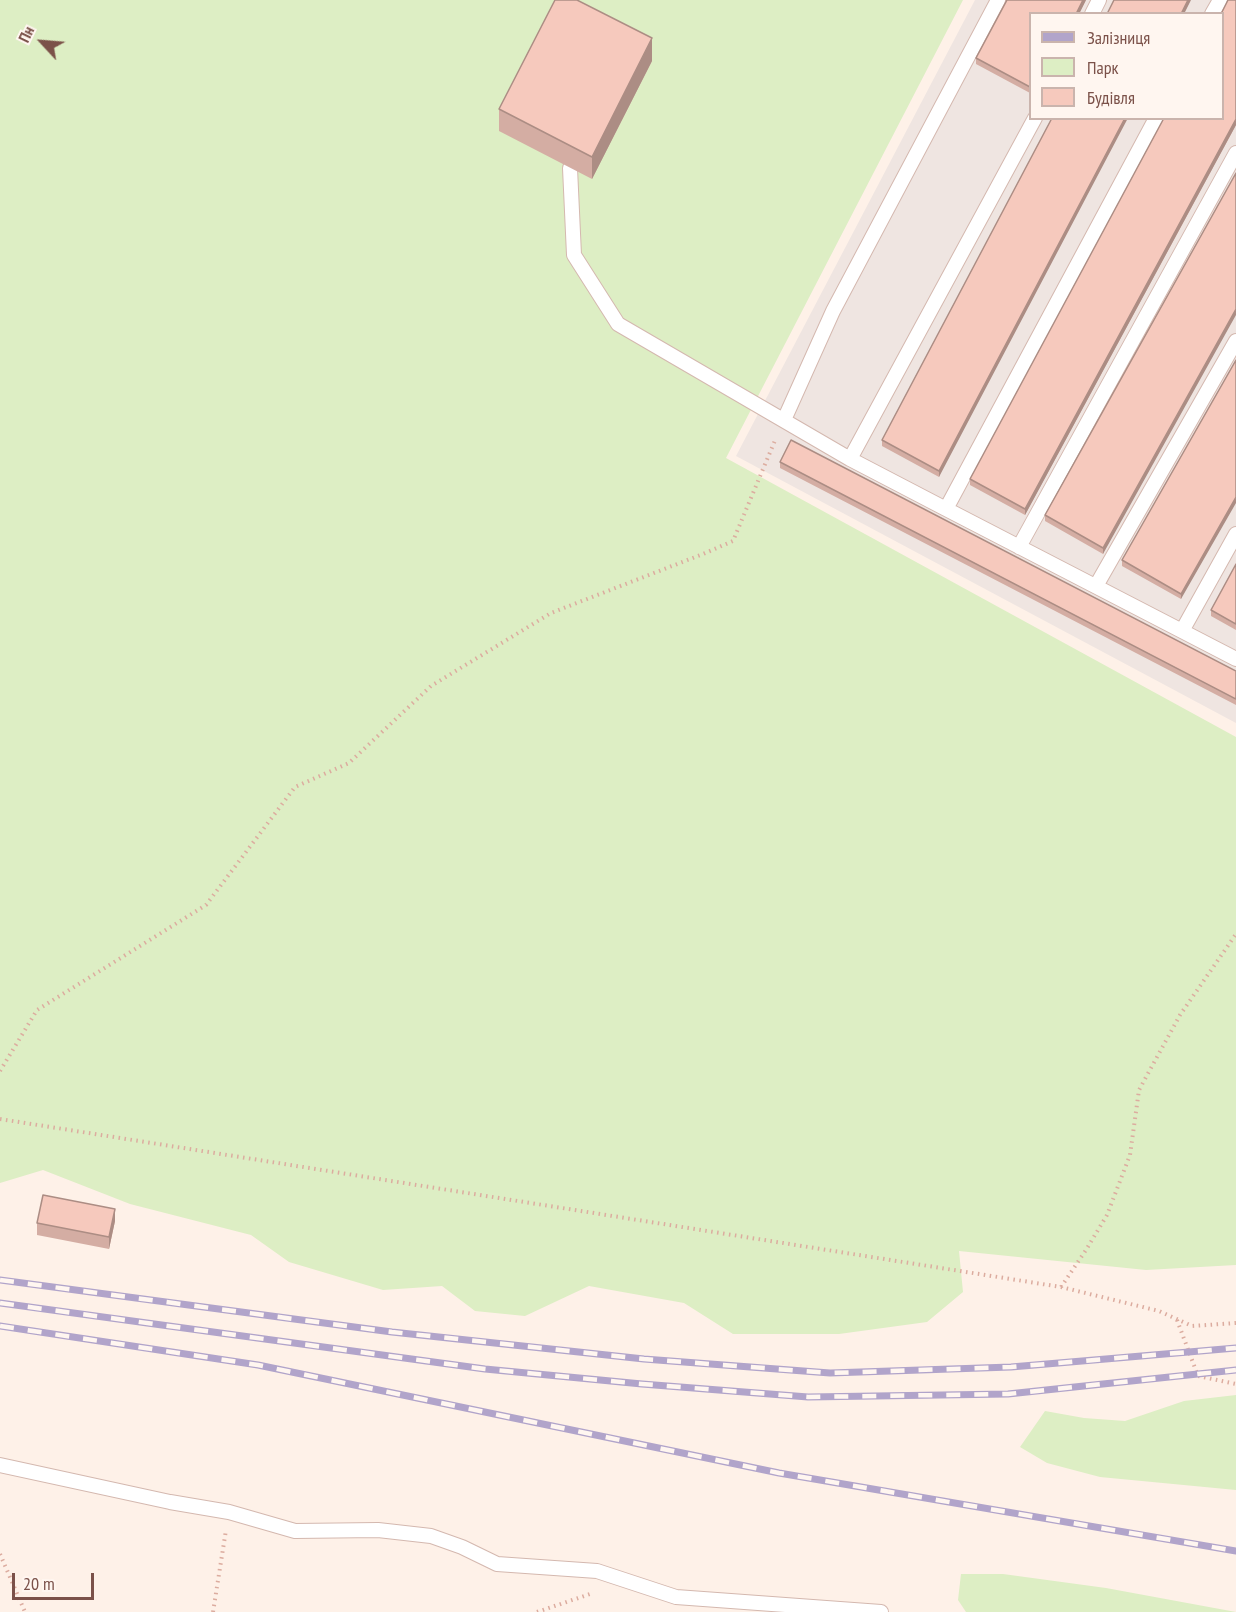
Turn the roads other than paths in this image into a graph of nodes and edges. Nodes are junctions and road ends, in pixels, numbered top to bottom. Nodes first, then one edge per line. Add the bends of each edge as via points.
1 (998, 0) edge
2 (1034, 120) edge
3 (1155, 120) edge
4 (1236, 153) edge
5 (570, 168) edge
6 (1236, 341) edge
7 (784, 420) junction
8 (850, 459) junction
9 (946, 509) junction
10 (1236, 534) edge
11 (1019, 547) junction
12 (1096, 586) junction
13 (1182, 631) junction
14 (1236, 659) edge
15 (0, 1465) edge
16 (881, 1612) edge

1 - 7 lane via 833,311
2 - 8 lane
3 - 9 lane
4 - 11 lane
5 - 7 lane via 574,255 618,324
6 - 12 lane
7 - 8 lane
8 - 9 lane
9 - 11 lane
10 - 13 lane
11 - 12 lane
12 - 13 lane
13 - 14 lane
15 - 16 lane via 229,1512 295,1531 378,1530 431,1536 497,1564 597,1571 676,1597

